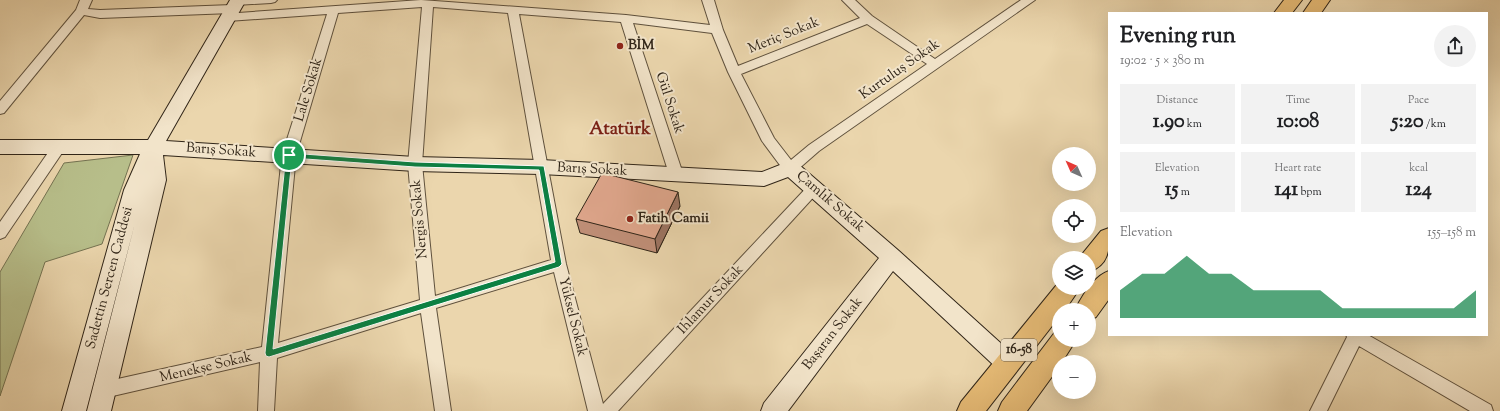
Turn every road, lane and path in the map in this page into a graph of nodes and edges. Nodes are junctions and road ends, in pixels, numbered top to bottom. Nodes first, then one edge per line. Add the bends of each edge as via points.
1 (86, 0) edge
2 (271, 0) edge
3 (708, 0) edge
4 (1029, 0) edge
5 (1293, 0) edge
6 (1322, 0) edge
7 (852, 1) edge
8 (408, 2) edge
9 (428, 3) junction
10 (234, 7) edge
11 (334, 9) junction
12 (513, 11) junction
13 (81, 12) junction
14 (1284, 12) edge
15 (1313, 12) edge
16 (626, 19) junction
17 (868, 19) junction
18 (717, 30) junction
19 (934, 64) junction
20 (734, 72) junction
21 (0, 110) edge
22 (153, 146) junction
23 (0, 147) edge
24 (59, 147) junction
25 (289, 155) junction
26 (415, 164) junction
27 (541, 167) junction
28 (790, 168) junction
29 (676, 174) junction
30 (814, 189) junction
31 (0, 233) edge
32 (1108, 238) edge
33 (1096, 253) edge
34 (892, 257) junction
35 (559, 264) junction
36 (1108, 282) edge
37 (1062, 295) edge
38 (1092, 303) edge
39 (428, 304) junction
40 (1355, 336) edge
41 (1059, 347) edge
42 (269, 353) junction
43 (1008, 364) junction
44 (104, 390) junction
45 (74, 411) edge
46 (99, 411) edge
47 (266, 411) edge
48 (443, 411) edge
49 (596, 411) edge
50 (607, 411) edge
51 (773, 411) edge
52 (970, 411) edge
53 (1011, 411) edge
54 (1318, 411) edge
55 (1485, 411) edge

1 - 13 street
2 - 10 street
3 - 18 street, Çamlık Sokak
4 - 19 street, Kurtuluş Sokak
5 - 14 main road
6 - 15 main road
7 - 17 street
8 - 9 street
8 - 11 street
9 - 12 street
9 - 26 street, Nergis Sokak
10 - 11 street
10 - 13 street via 100,14
10 - 22 street, Sadettin Sercen Caddesi
11 - 25 street, Lale Sokak
12 - 16 street
12 - 27 street, Yüksel Sokak
13 - 21 street
16 - 18 street
16 - 29 street, Gül Sokak
17 - 19 street
17 - 20 street, Meriç Sokak
18 - 20 street, Çamlık Sokak
19 - 28 street, Kurtuluş Sokak via 814,148
20 - 28 street, Çamlık Sokak via 769,141
22 - 24 street, Barış Sokak
22 - 25 street, Barış Sokak
22 - 44 street, Sadettin Sercen Caddesi via 156,180
22 - 45 street, Sadettin Sercen Caddesi via 134,190
23 - 24 street, Barış Sokak
24 - 31 street
25 - 26 street, Barış Sokak
25 - 42 street, Lale Sokak
26 - 27 street, Barış Sokak
26 - 39 street, Nergis Sokak
27 - 29 street, Barış Sokak
27 - 35 street, Yüksel Sokak
28 - 29 street, Barış Sokak via 764,179
28 - 30 street, Çamlık Sokak
30 - 34 street, Çamlık Sokak
30 - 50 street, Ihlamur Sokak
32 - 33 main road
34 - 43 street, Çamlık Sokak
34 - 51 street, Başaran Sokak
35 - 39 street, Menekşe Sokak
35 - 49 street, Yüksel Sokak
36 - 38 main road
37 - 43 main road, 16-58
39 - 42 street, Menekşe Sokak
39 - 48 street, Nergis Sokak
40 - 54 street
40 - 55 street
41 - 53 main road, 16-58
42 - 44 street, Menekşe Sokak
42 - 47 street, Lale Sokak
43 - 52 main road, 16-58
44 - 46 street, Sadettin Sercen Caddesi

